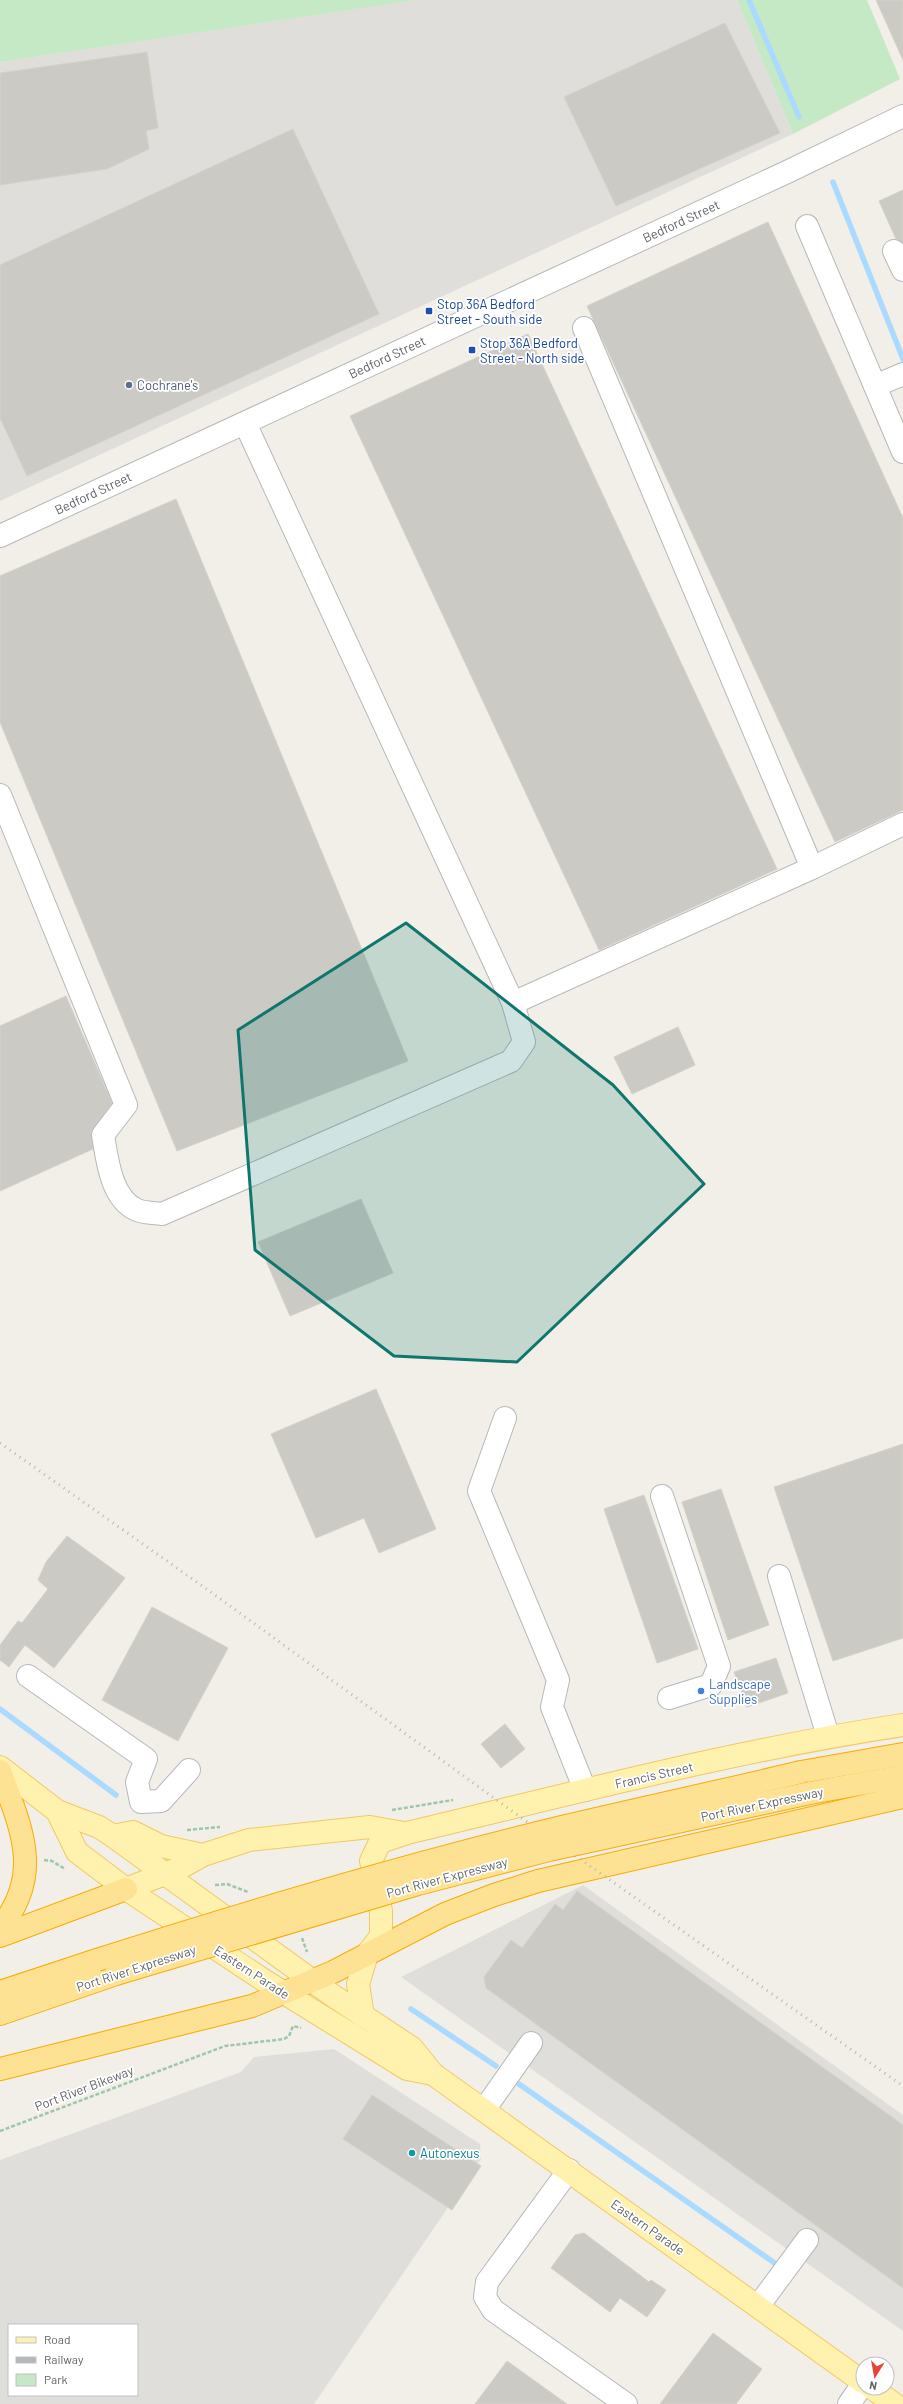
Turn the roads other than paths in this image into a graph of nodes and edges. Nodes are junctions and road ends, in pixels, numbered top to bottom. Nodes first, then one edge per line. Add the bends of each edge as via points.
1 (903, 116) edge
2 (807, 226) dead end
3 (894, 251) dead end
4 (903, 270) edge
5 (584, 328) dead end
6 (889, 380) edge
7 (245, 423) junction
8 (903, 452) edge
9 (0, 536) edge
10 (0, 794) edge
11 (903, 824) edge
12 (812, 868) junction
13 (514, 1003) junction
14 (506, 1418) dead end
15 (662, 1496) dead end
16 (779, 1576) dead end
17 (28, 1676) dead end
18 (669, 1698) dead end
19 (903, 1725) edge
20 (828, 1736) junction
21 (903, 1754) edge
22 (0, 1766) edge
23 (189, 1770) dead end
24 (0, 1771) edge
25 (903, 1776) edge
26 (585, 1790) junction
27 (903, 1797) edge
28 (57, 1811) junction
29 (407, 1833) junction
30 (113, 1836) junction
31 (203, 1856) junction
32 (166, 1874) junction
33 (126, 1889) junction
34 (0, 1928) edge
35 (0, 1936) edge
36 (259, 1940) junction
37 (367, 1954) junction
38 (313, 1980) junction
39 (265, 1981) junction
40 (0, 1992) edge
41 (286, 1993) junction
42 (252, 2006) junction
43 (0, 2014) edge
44 (363, 2016) junction
45 (531, 2043) dead end
46 (0, 2069) edge
47 (433, 2074) junction
48 (484, 2110) junction
49 (569, 2170) junction
50 (807, 2240) dead end
51 (759, 2306) junction
52 (855, 2377) edge
53 (855, 2395) edge
54 (883, 2396) edge
55 (626, 2404) edge
56 (849, 2404) edge
57 (894, 2404) edge

1 - 7 street, Bedford Street
2 - 6 street
3 - 4 street
5 - 12 street
6 - 8 street
7 - 9 street, Bedford Street
7 - 13 street
10 - 13 street via 126,1105 103,1135 111,1176 121,1196 137,1210 162,1214 511,1061 524,1042
11 - 12 street
12 - 13 street
14 - 26 street via 479,1491 558,1680 552,1707
15 - 18 street via 720,1666 711,1685
16 - 20 street
17 - 23 street via 146,1759 137,1782 141,1802 161,1802
19 - 20 main road, Francis Street
20 - 26 main road, Francis Street
21 - 40 highway, Port River Expressway, bridge via 801,1772 561,1827 400,1869 207,1925
22 - 28 main road, Eastern Parade
24 - 34 highway via 24,1840 26,1861 19,1898
25 - 43 highway, Port River Expressway, bridge via 810,1793 550,1850 418,1884 116,1974
26 - 29 main road, Francis Street
27 - 37 highway via 538,1881 494,1894 445,1914
28 - 30 main road, Eastern Parade
28 - 33 main road, Eastern Parade via 77,1852
29 - 31 main road via 370,1826 249,1840
29 - 37 main road, Francis Street via 380,1842 371,1861 381,1911 380,1936
30 - 31 main road via 133,1832 161,1846
30 - 32 main road, Eastern Parade
31 - 32 main road
32 - 33 main road
32 - 36 main road, Eastern Parade
33 - 35 highway
33 - 39 main road, Eastern Parade
36 - 38 main road, Eastern Parade
36 - 39 main road via 266,1964
37 - 38 highway
37 - 44 main road, Francis Street via 358,1984
38 - 41 highway
38 - 44 main road, Eastern Parade
39 - 41 main road, Eastern Parade
39 - 42 main road
41 - 42 highway
41 - 47 main road, Eastern Parade via 407,2069
42 - 46 highway
44 - 47 main road, Eastern Parade via 412,2048
45 - 48 street
47 - 48 main road, Eastern Parade
48 - 49 main road, Eastern Parade
49 - 51 main road, Eastern Parade
49 - 55 street via 487,2282 485,2297 493,2310
50 - 51 street
51 - 52 main road, Eastern Parade
53 - 56 street
54 - 57 main road

